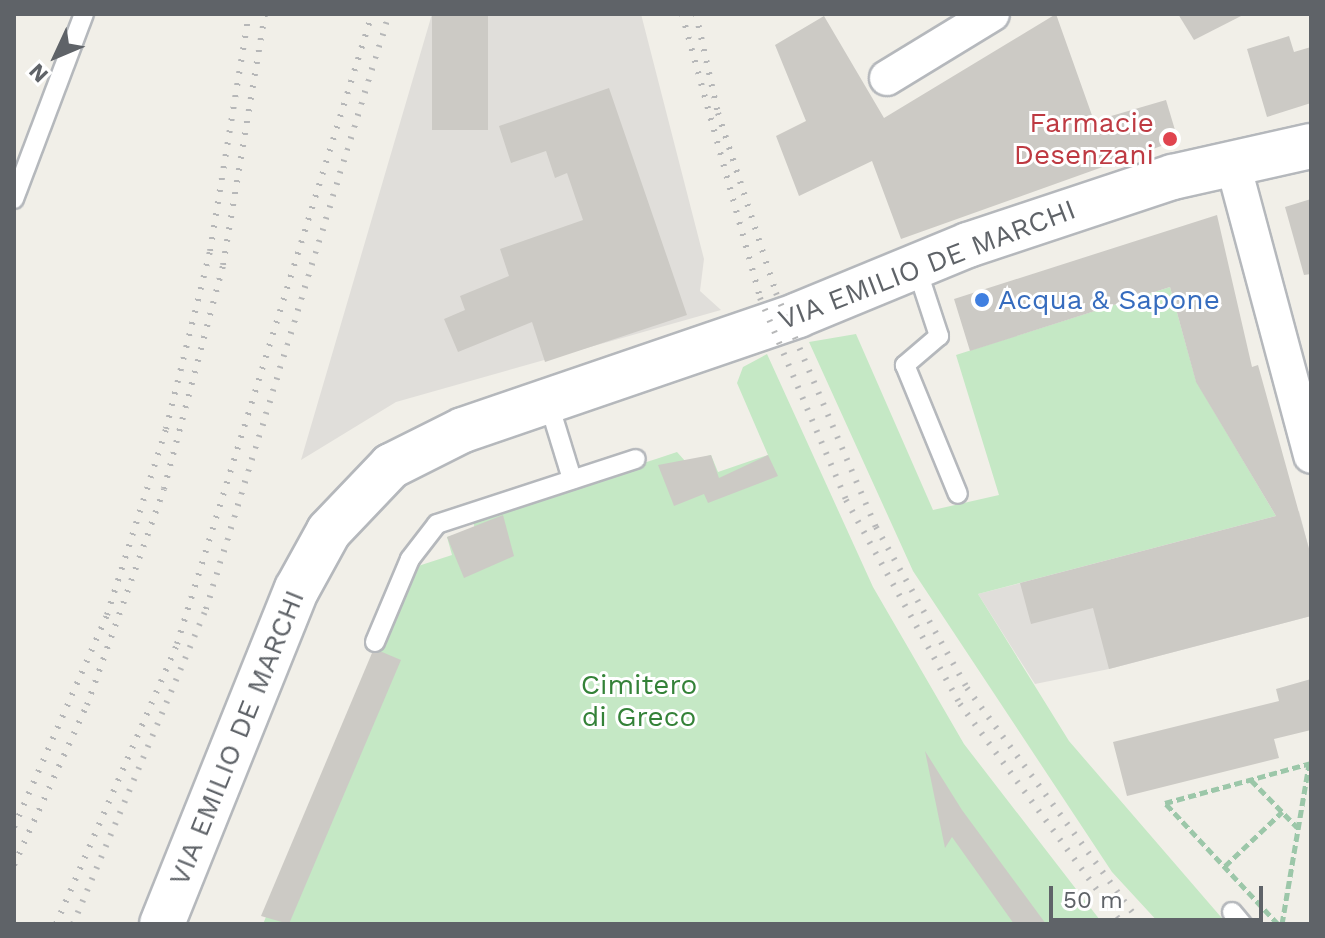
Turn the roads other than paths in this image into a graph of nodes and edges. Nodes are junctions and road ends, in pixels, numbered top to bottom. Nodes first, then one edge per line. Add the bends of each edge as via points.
1 (84, 14) edge
2 (992, 14) edge
3 (887, 78) dead end
4 (1311, 146) edge
5 (1233, 164) junction
6 (14, 199) edge
7 (916, 266) junction
8 (548, 401) junction
9 (1311, 456) edge
10 (636, 459) dead end
11 (572, 479) junction
12 (958, 494) dead end
13 (375, 642) dead end
14 (162, 924) edge

1 - 6 lane
2 - 3 street
4 - 5 street, VIA EMILIO DE MARCHI
5 - 7 street, VIA EMILIO DE MARCHI via 1173,177
5 - 9 street
7 - 8 street, VIA EMILIO DE MARCHI
7 - 12 lane via 939,336 905,365
8 - 11 lane
8 - 14 street, VIA EMILIO DE MARCHI via 422,447 359,493 329,531 270,643
10 - 11 lane
11 - 13 lane via 432,528 410,559

